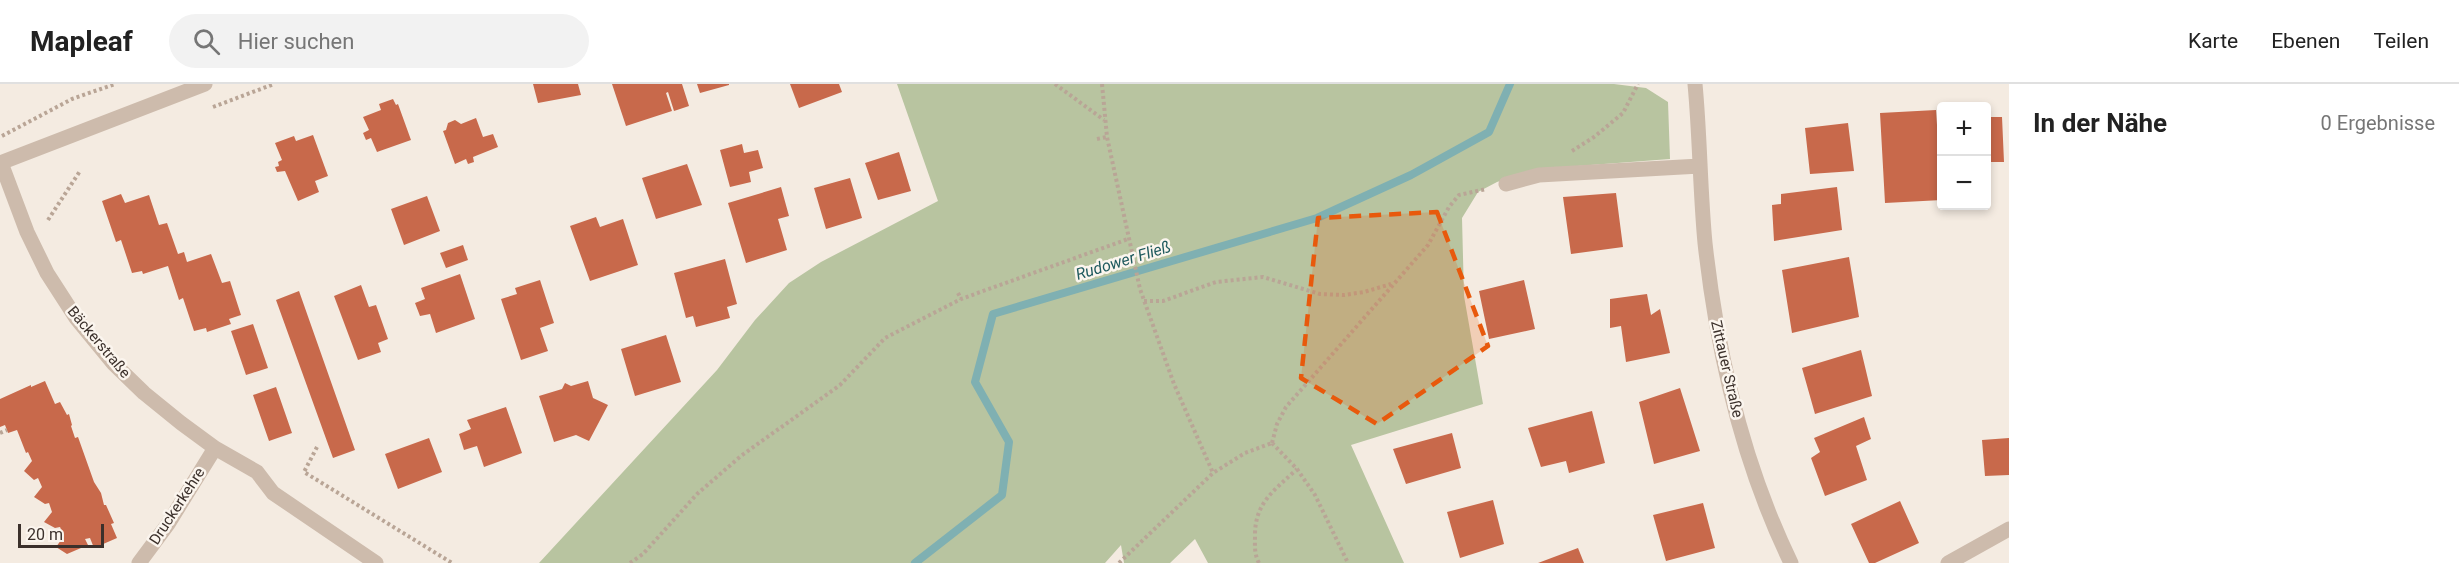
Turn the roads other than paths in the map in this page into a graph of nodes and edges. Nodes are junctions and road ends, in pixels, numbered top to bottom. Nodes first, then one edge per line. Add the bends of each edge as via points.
1 (205, 84) edge
2 (1695, 84) edge
3 (0, 163) edge
4 (1700, 166) junction
5 (1506, 184) road end
6 (215, 448) junction
7 (2009, 529) edge
8 (139, 563) edge
9 (376, 563) edge
10 (1791, 563) edge
11 (1948, 563) edge

1 - 3 street
2 - 4 street, Zittauer Straße
3 - 6 street, Bäckerstraße via 47,273 76,318 144,393
4 - 5 street via 1539,175
4 - 10 street, Zittauer Straße via 1714,308 1731,395 1751,462
6 - 8 street, Druckerkehre
6 - 9 street, Bäckerstraße via 257,472 273,493
7 - 11 street

